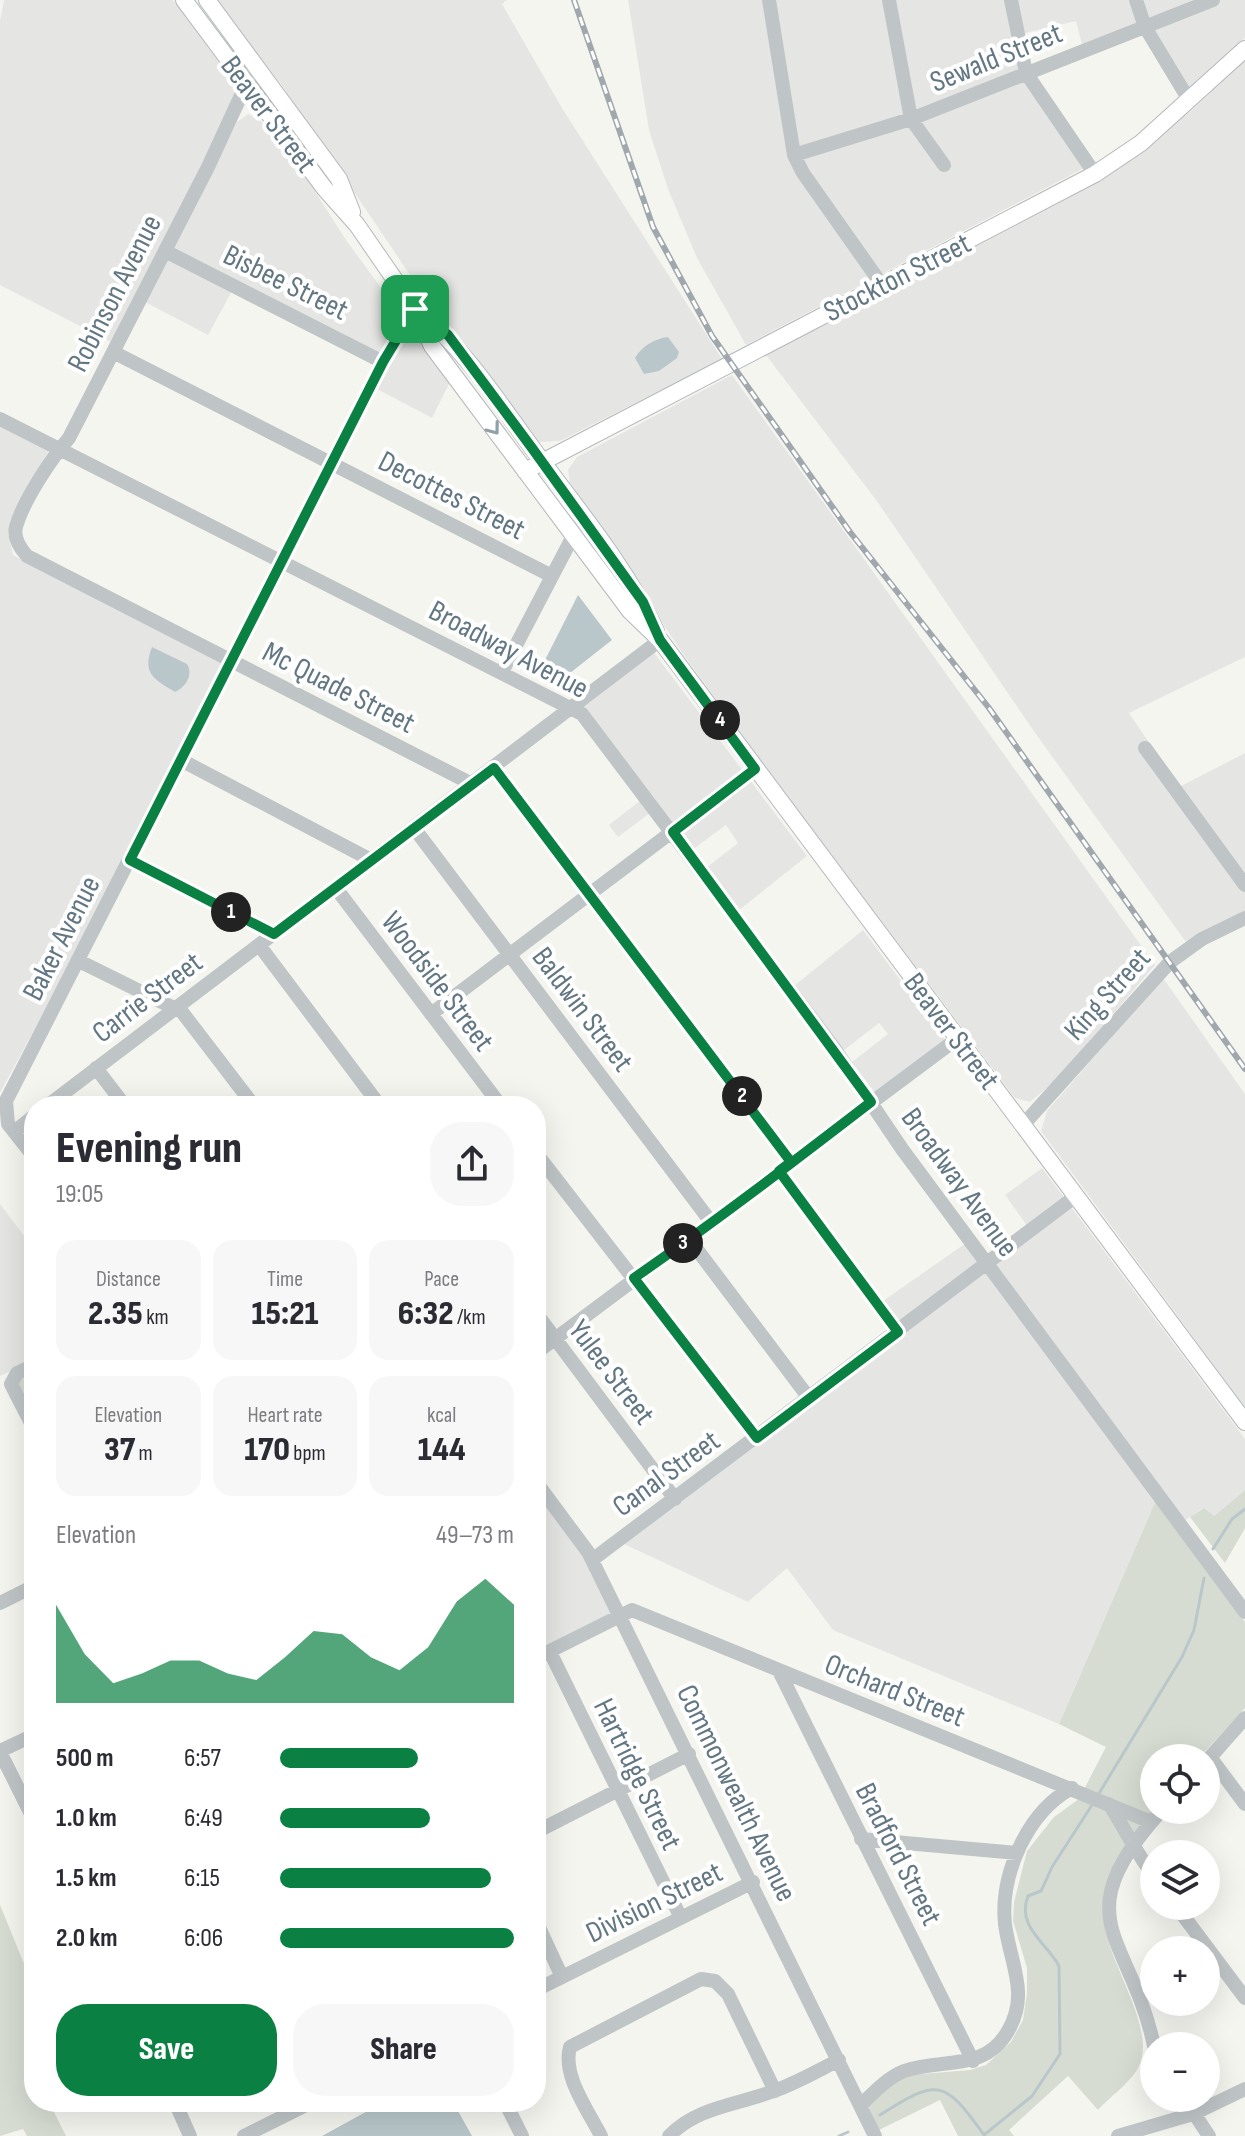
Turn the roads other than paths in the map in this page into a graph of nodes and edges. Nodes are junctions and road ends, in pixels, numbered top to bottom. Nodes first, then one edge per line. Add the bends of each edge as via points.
1 (184, 0) edge
2 (207, 0) edge
3 (769, 0) edge
4 (889, 0) edge
5 (1011, 0) edge
6 (1136, 0) edge
7 (1213, 0) edge
8 (1145, 27) junction
9 (1245, 49) edge
10 (255, 65) junction
11 (1026, 73) junction
12 (247, 84) junction
13 (1189, 100) junction
14 (911, 119) junction
15 (794, 155) junction
16 (944, 165) dead end
17 (1095, 174) junction
18 (357, 225) junction
19 (165, 251) junction
20 (882, 285) junction
21 (415, 309) junction
22 (113, 352) junction
23 (383, 362) junction
24 (0, 419) edge
25 (60, 448) junction
26 (542, 462) junction
27 (333, 463) junction
28 (525, 471) junction
29 (583, 517) junction
30 (574, 536) junction
31 (17, 542) joint
32 (282, 561) junction
33 (552, 576) junction
34 (615, 576) junction
35 (660, 640) junction
36 (232, 661) junction
37 (502, 672) junction
38 (573, 707) junction
39 (1145, 748) dead end
40 (181, 760) junction
41 (494, 768) junction
42 (755, 769) junction
43 (472, 784) junction
44 (414, 828) junction
45 (673, 832) junction
46 (130, 860) junction
47 (371, 860) junction
48 (1245, 885) edge
49 (335, 887) junction
50 (590, 894) junction
51 (1245, 918) edge
52 (274, 934) junction
53 (259, 945) junction
54 (509, 955) junction
55 (79, 961) junction
56 (175, 1008) junction
57 (431, 1014) junction
58 (958, 1038) junction
59 (96, 1068) junction
60 (60, 1096) edge
61 (117, 1096) edge
62 (247, 1096) edge
63 (372, 1096) edge
64 (493, 1096) edge
65 (871, 1102) junction
66 (24, 1124) edge
67 (1023, 1125) junction
68 (14, 1132) junction
69 (24, 1144) edge
70 (546, 1166) edge
71 (785, 1166) junction
72 (1076, 1196) junction
73 (711, 1222) junction
74 (689, 1239) junction
75 (988, 1265) junction
76 (634, 1278) junction
77 (546, 1327) edge
78 (898, 1332) junction
79 (555, 1339) junction
80 (546, 1346) edge
81 (24, 1371) edge
82 (809, 1398) junction
83 (24, 1409) edge
84 (1245, 1422) edge
85 (757, 1438) junction
86 (546, 1496) edge
87 (675, 1499) junction
88 (592, 1560) junction
89 (24, 1591) edge
90 (0, 1603) edge
91 (1245, 1612) edge
92 (619, 1616) junction
93 (546, 1653) edge
94 (546, 1660) edge
95 (779, 1671) junction
96 (1245, 1718) edge
97 (24, 1740) edge
98 (1220, 1746) edge
99 (0, 1752) edge
100 (689, 1754) junction
101 (1220, 1774) edge
102 (1072, 1788) junction
103 (617, 1790) junction
104 (24, 1800) edge
105 (1109, 1804) junction
106 (1245, 1804) edge
107 (1140, 1817) edge
108 (1149, 1824) edge
109 (546, 1827) edge
110 (861, 1839) junction
111 (1131, 1847) junction
112 (1017, 1853) junction
113 (1140, 1858) edge
114 (753, 1882) junction
115 (681, 1918) junction
116 (1186, 1920) edge
117 (546, 1943) edge
118 (562, 1977) junction
119 (546, 1985) edge
120 (1245, 1998) edge
121 (1152, 2032) edge
122 (839, 2060) junction
123 (973, 2061) junction
124 (1245, 2089) edge
125 (775, 2091) junction
126 (861, 2105) junction
127 (179, 2112) edge
128 (296, 2112) edge
129 (510, 2112) edge
130 (1193, 2114) junction
131 (265, 2131) edge
132 (190, 2136) edge
133 (244, 2136) edge
134 (522, 2136) edge
135 (601, 2136) edge
136 (669, 2136) edge
137 (875, 2136) edge
138 (1118, 2136) edge
139 (1209, 2136) edge

1 - 12 main road, Beaver Street
2 - 10 main road, Beaver Street
3 - 15 street
4 - 14 street
5 - 11 street
6 - 8 street
7 - 8 street, Sewald Street
8 - 11 street, Sewald Street
8 - 13 street
9 - 13 main road, Stockton Street
10 - 12 street, Robinson Avenue
10 - 18 main road, Beaver Street via 339,179
11 - 14 street, Sewald Street
11 - 17 street
12 - 18 main road, Beaver Street
12 - 19 street, Robinson Avenue
13 - 17 main road, Stockton Street via 1121,159
14 - 15 street, Sewald Street
14 - 16 street
15 - 20 street
17 - 20 main road, Stockton Street
18 - 21 main road, Beaver Street
19 - 22 street, Robinson Avenue
19 - 23 street, Bisbee Street
20 - 26 main road, Stockton Street
21 - 23 street, Baker Avenue
21 - 26 main road, Beaver Street via 448,335
21 -> 28 main road, Beaver Street via 432,346
22 - 25 street, Robinson Avenue
22 - 27 street, Decottes Street
23 - 27 street, Baker Avenue
24 - 25 street
25 - 31 street, Robinson Avenue via 16,527
25 - 32 street, Broadway Avenue
26 - 28 main road, Stockton Street
26 - 29 main road, Beaver Street
27 - 32 street, Baker Avenue
27 - 33 street, Decottes Street
28 - 30 main road, Beaver Street
29 - 30 street
29 - 34 main road, Beaver Street
30 - 33 street
30 - 34 main road, Beaver Street
31 - 36 street, Mc Quade Street via 27,556
32 - 36 street, Baker Avenue
32 - 37 street, Broadway Avenue
33 - 37 street
34 - 35 main road, Beaver Street via 630,611
35 - 38 street, Carrie Street
35 - 42 main road, Beaver Street
36 - 40 street, Baker Avenue
36 - 43 street, Mc Quade Street
37 - 38 street, Broadway Avenue
38 - 41 street, Carrie Street
38 - 45 street, Broadway Avenue
39 - 48 street
40 - 46 street, Baker Avenue
40 - 47 street
41 - 43 street, Carrie Street
41 - 50 street
42 - 45 street
42 - 58 main road, Beaver Street
43 - 44 street, Carrie Street
44 - 47 street, Carrie Street
44 - 54 street, Baldwin Street
45 - 50 street
45 - 65 street, Broadway Avenue
46 - 52 street
46 - 55 street, Baker Avenue
47 - 49 street, Carrie Street
49 - 52 street, Carrie Street
49 - 57 street, Woodside Street
50 - 54 street
50 - 71 street
51 - 67 street, King Street via 1170,962
52 - 53 street, Carrie Street
53 - 56 street, Carrie Street
53 - 63 street
54 - 57 street
54 - 73 street, Baldwin Street
55 - 56 street
55 - 68 street, Baker Avenue via 4,1109
56 - 59 street, Carrie Street
56 - 62 street via 191,1021
57 - 64 street, Woodside Street
58 - 65 street
58 - 67 main road, Beaver Street
59 - 60 street, Carrie Street
59 - 61 street
65 - 71 street
65 - 75 street, Broadway Avenue
66 - 68 street
67 - 72 main road, Beaver Street
68 - 69 street
70 - 76 street
71 - 73 street
71 - 78 street
72 - 75 street, Canal Street
72 - 84 main road, Beaver Street
73 - 74 street
74 - 76 street
74 - 82 street
75 - 78 street, Canal Street
75 - 91 street, Broadway Avenue
76 - 79 street
76 - 85 street
77 - 79 street, Yulee Street
78 - 82 street, Canal Street
79 - 80 street
79 - 87 street, Yulee Street
81 - 83 street via 12,1379
82 - 85 street, Canal Street
85 - 87 street, Canal Street
86 - 88 street, Commonwealth Avenue
87 - 88 street, Canal Street
88 - 92 street, Commonwealth Avenue
89 - 90 street
92 - 93 street
92 - 95 street, Orchard Street via 632,1610
92 - 100 street, Commonwealth Avenue
94 - 103 street, Hartridge Street
95 - 102 street, Orchard Street
95 - 110 street, Bradford Street
96 - 98 street
97 - 99 street
99 - 104 street
100 - 103 street
100 - 114 street, Commonwealth Avenue
101 - 106 street
102 - 105 street, Orchard Street
102 - 112 street via 1044,1806
103 - 109 street
103 - 115 street, Hartridge Street
105 - 107 street, Orchard Street
105 - 111 street
108 - 111 street
110 - 112 street
110 - 123 street, Bradford Street
111 - 113 street
111 - 121 street via 1109,1892 1109,1923
112 - 123 street via 1005,1909 1019,1980 1017,2012 996,2048
114 - 115 street, Division Street
114 - 122 street, Commonwealth Avenue
115 - 118 street, Division Street
116 - 120 street
117 - 118 street
118 - 119 street, Division Street
122 - 125 street
122 - 126 street, Commonwealth Avenue
123 - 126 street via 907,2070
124 - 130 street
125 - 135 street via 728,1994 709,1979 694,1981 574,2043 568,2055 571,2074
125 - 136 street via 707,2111
126 - 137 street, Commonwealth Avenue
127 - 132 street
128 - 131 street
129 - 134 street
130 - 138 street
130 - 139 street
131 - 133 street

